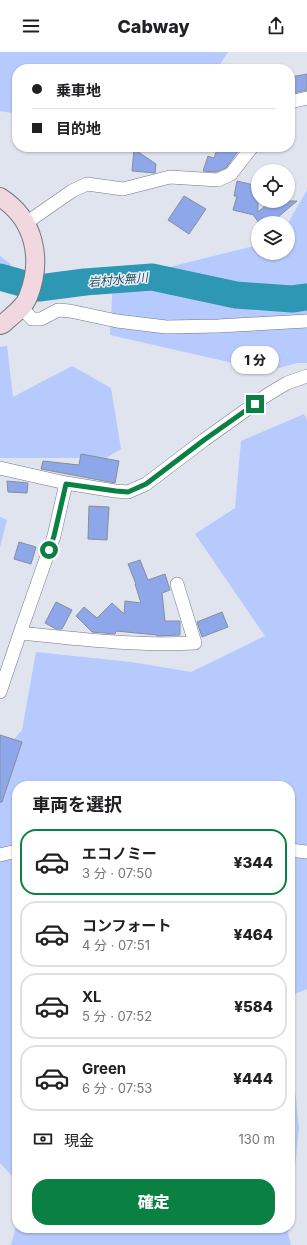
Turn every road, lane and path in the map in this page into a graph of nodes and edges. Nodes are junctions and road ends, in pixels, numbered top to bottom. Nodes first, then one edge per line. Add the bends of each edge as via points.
1 (307, 98) edge
2 (295, 101) edge
3 (248, 152) edge
4 (0, 197) edge
5 (26, 223) junction
6 (25, 303) junction
7 (307, 321) edge
8 (0, 325) edge
9 (307, 376) edge
10 (0, 468) edge
11 (66, 484) junction
12 (178, 584) dead end
13 (20, 633) junction
14 (0, 692) edge
15 (295, 851) edge
16 (12, 852) edge
17 (307, 852) edge
18 (0, 855) edge

1 - 2 street
3 - 5 street via 231,174 218,180 170,177 123,189 87,184 72,191
4 - 5 main road via 13,206
5 - 6 main road via 33,241 35,271
6 - 7 street via 32,319 41,319 58,310 166,327
6 - 8 main road
9 - 11 street via 287,383 267,396 146,484 128,492
10 - 11 street
11 - 13 street via 54,536
12 - 13 street via 195,643 137,644
13 - 14 street
15 - 17 street
16 - 18 street

